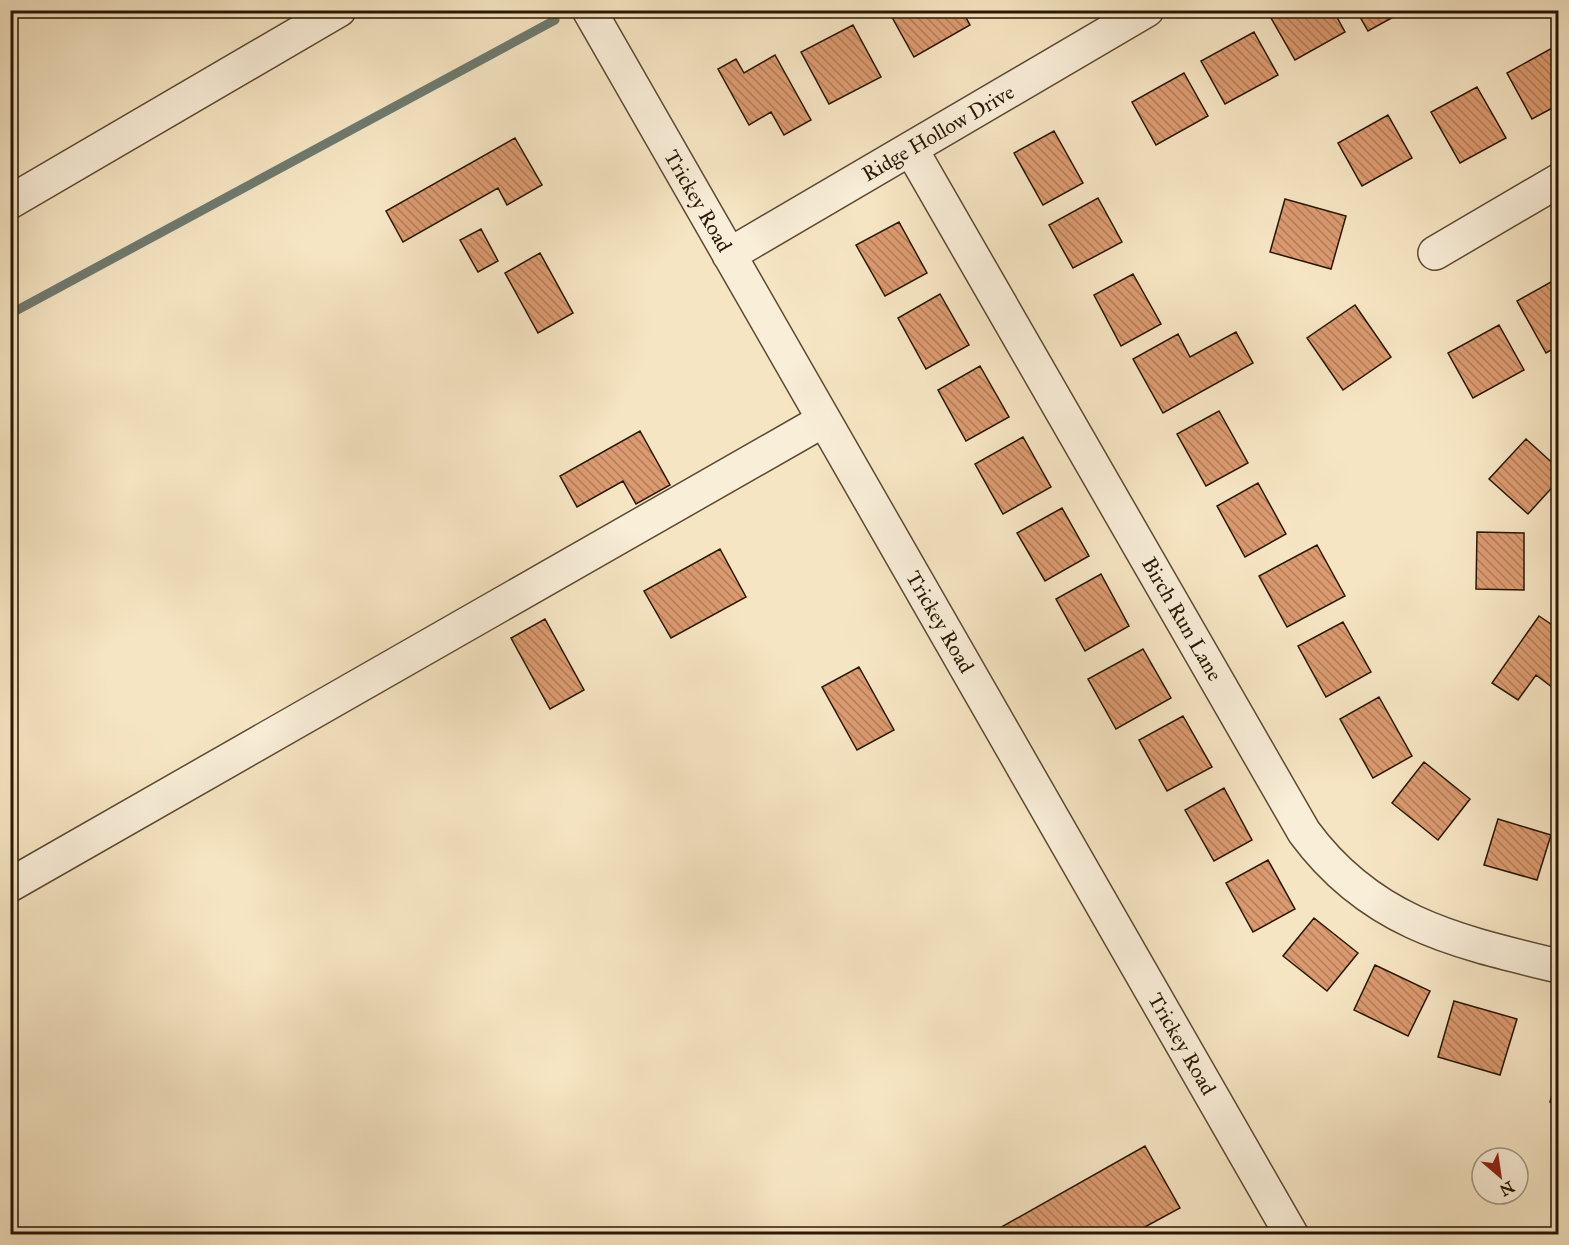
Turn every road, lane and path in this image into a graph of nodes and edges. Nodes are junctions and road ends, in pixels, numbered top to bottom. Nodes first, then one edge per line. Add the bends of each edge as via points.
1 (339, 10) edge
2 (589, 10) edge
3 (1147, 10) edge
4 (911, 149) junction
5 (1558, 181) edge
6 (10, 202) edge
7 (1435, 253) dead end
8 (729, 255) junction
9 (824, 420) junction
10 (10, 885) edge
11 (1558, 966) edge
12 (1291, 1234) edge

1 - 6 street
2 - 8 street, Trickey Road
3 - 4 street, Ridge Hollow Drive
4 - 8 street, Ridge Hollow Drive
4 - 11 street, Birch Run Lane via 1304,832 1323,857 1368,898 1396,914 1460,942
5 - 7 street
8 - 9 street, Trickey Road
9 - 10 street
9 - 12 street, Trickey Road

